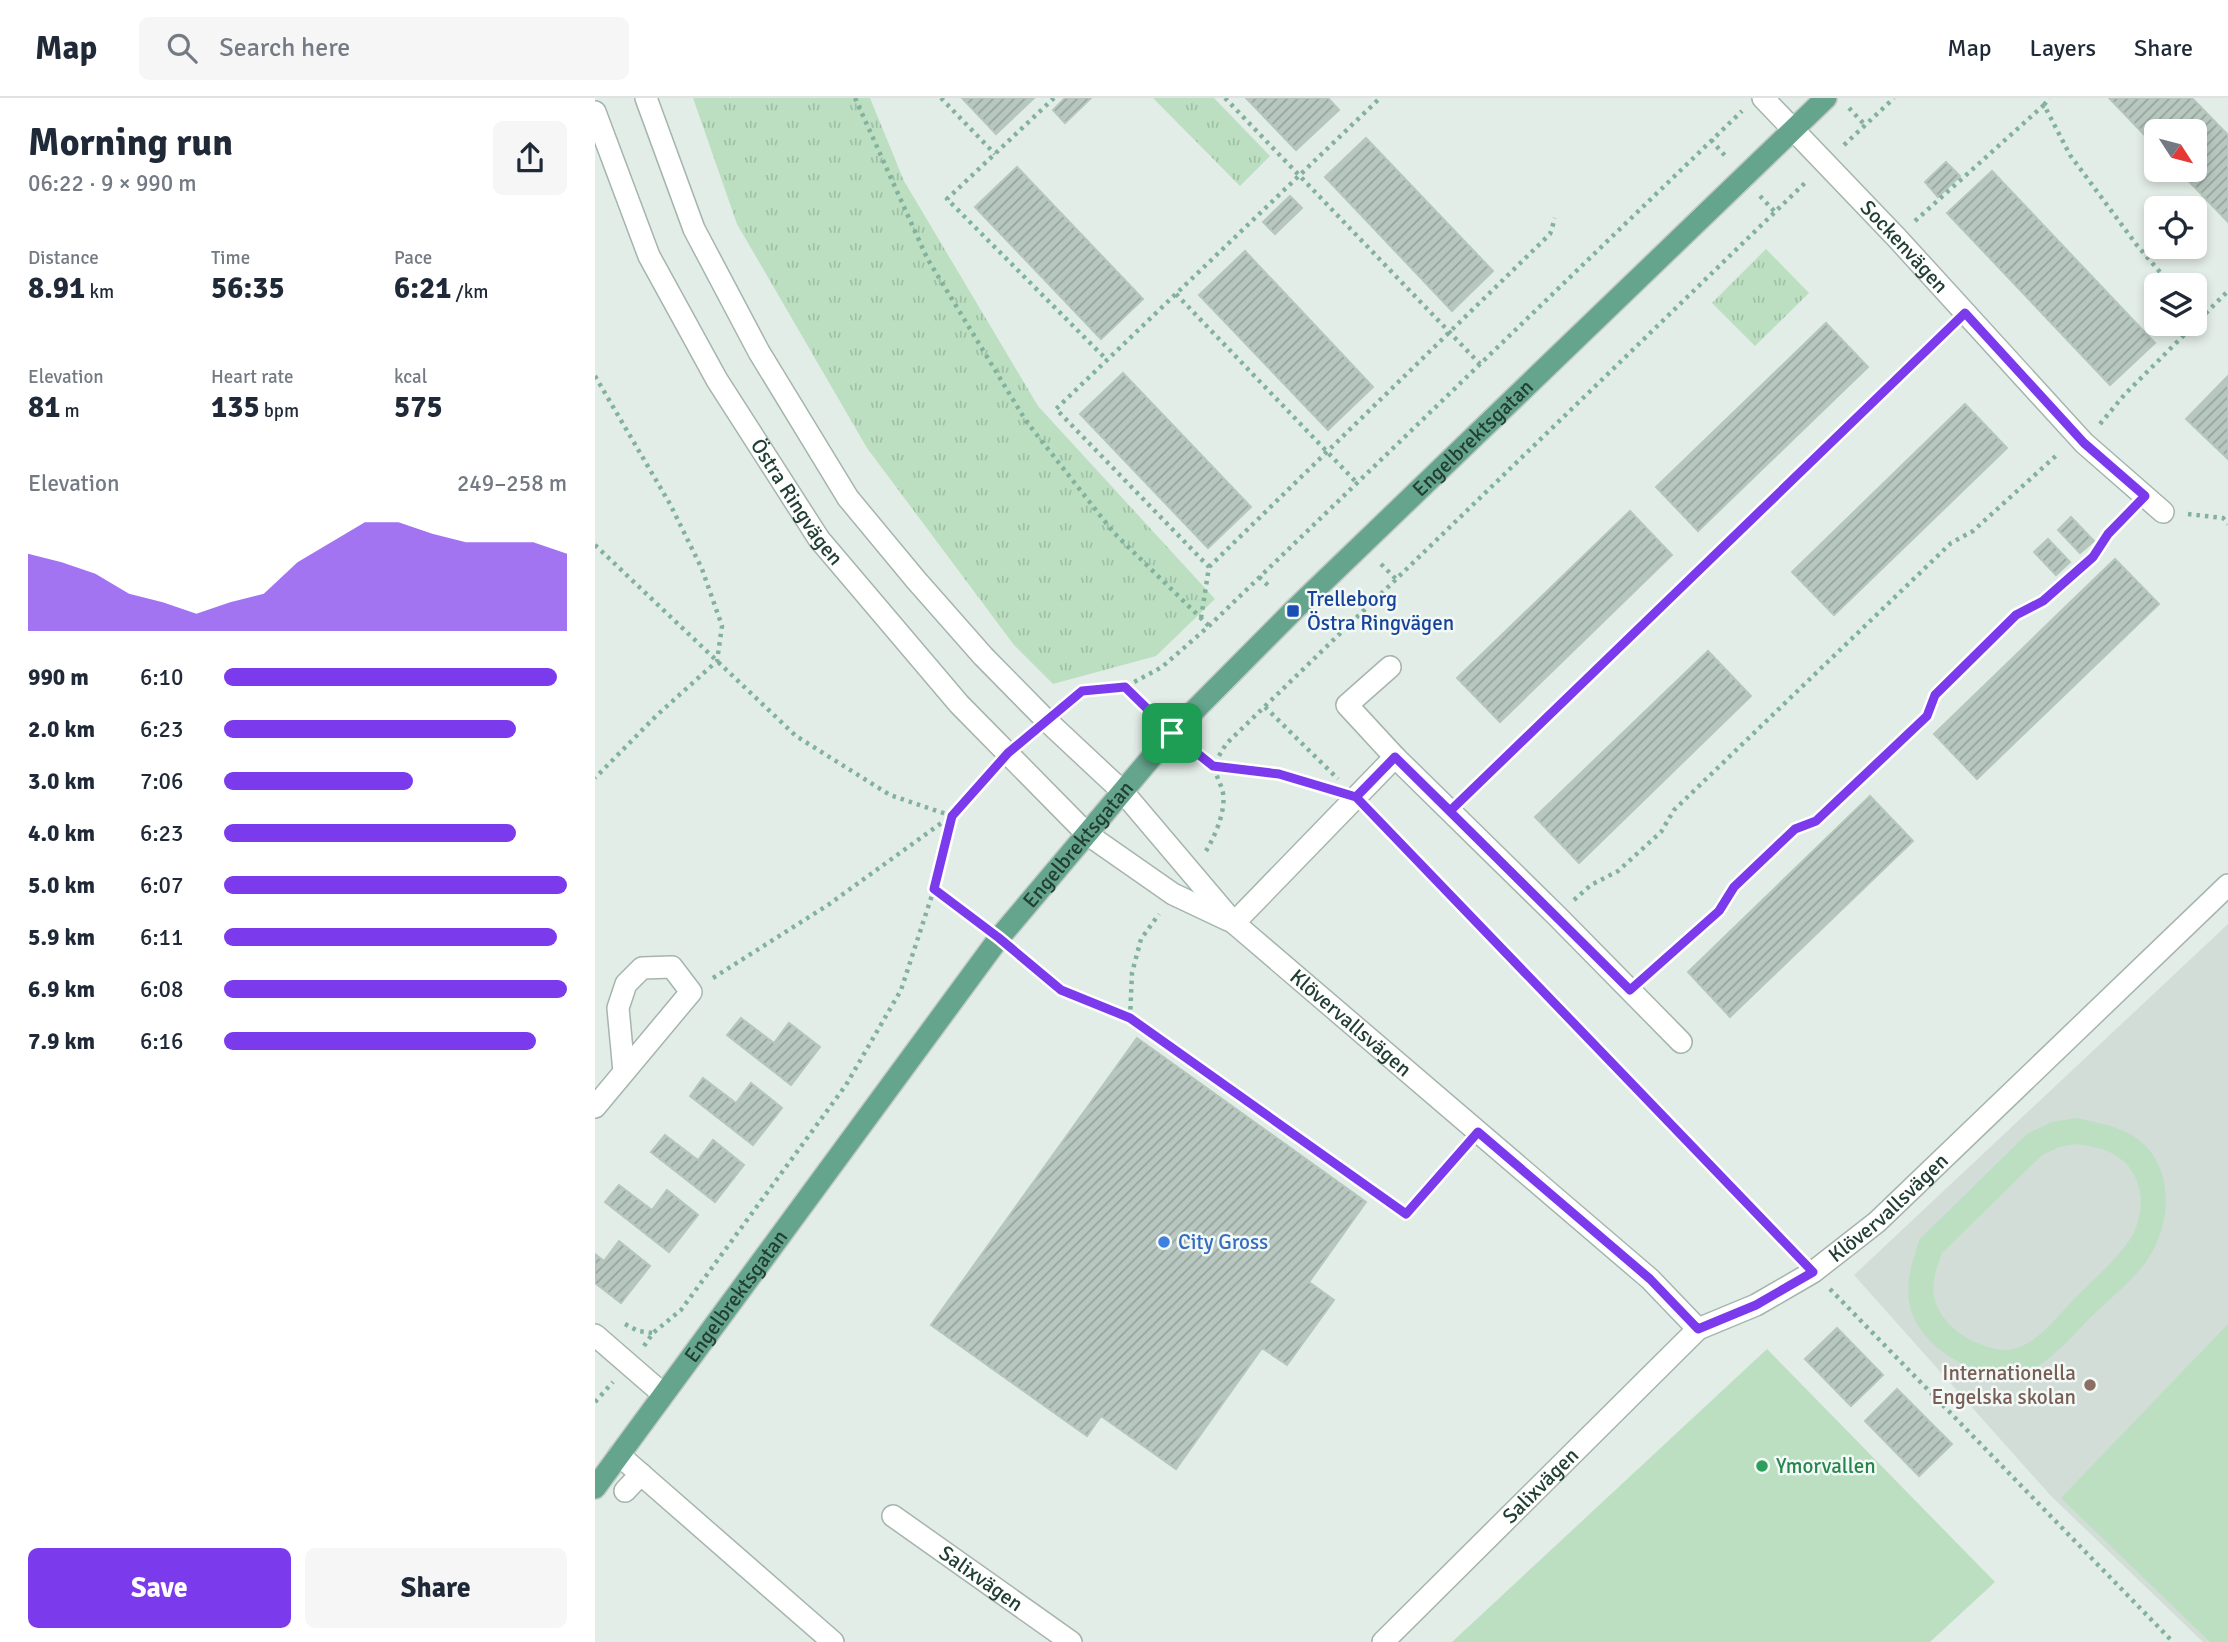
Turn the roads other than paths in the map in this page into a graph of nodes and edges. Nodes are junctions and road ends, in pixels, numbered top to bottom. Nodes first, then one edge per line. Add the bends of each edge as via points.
1 (646, 98) edge
2 (1826, 98) edge
3 (1755, 102) edge
4 (595, 112) edge
5 (1793, 130) junction
6 (2163, 512) road end
7 (1390, 667) dead end
8 (1395, 757) junction
9 (1123, 792) junction
10 (1087, 834) junction
11 (2228, 886) edge
12 (1234, 923) junction
13 (1681, 1042) dead end
14 (624, 1072) junction
15 (595, 1107) edge
16 (1698, 1329) junction
17 (595, 1335) edge
18 (663, 1394) junction
19 (619, 1455) junction
20 (641, 1474) junction
21 (595, 1488) edge
22 (625, 1491) dead end
23 (893, 1516) dead end
24 (833, 1642) edge
25 (1071, 1642) edge
26 (1383, 1642) edge

1 - 9 street, Östra Ringvägen via 694,229 759,352 848,498 983,656
2 - 5 main road, Engelbrektsgatan
3 - 5 street, Sockenvägen
4 - 10 street, Östra Ringvägen via 649,256 717,380 819,539 959,704
5 - 6 street, Sockenvägen via 2081,439
5 - 9 main road, Engelbrektsgatan via 1293,611 1172,733
7 - 8 street via 1347,705
8 - 12 street
8 - 13 street
9 - 10 main road, Engelbrektsgatan
9 - 12 street, Klövervallsvägen
10 - 12 street, Klövervallsvägen via 1173,894
10 - 18 main road, Engelbrektsgatan via 999,938
11 - 16 street, Klövervallsvägen via 1877,1222 1813,1272 1756,1305
12 - 16 street, Klövervallsvägen via 1650,1279
14 - 14 street via 618,1008 626,984 642,968 672,967 691,992
14 - 15 street
16 - 26 street, Salixvägen
17 - 18 street
18 - 19 main road, Engelbrektsgatan
19 - 20 street
19 - 21 main road, Engelbrektsgatan
20 - 22 street
20 - 24 street
23 - 25 street, Salixvägen

